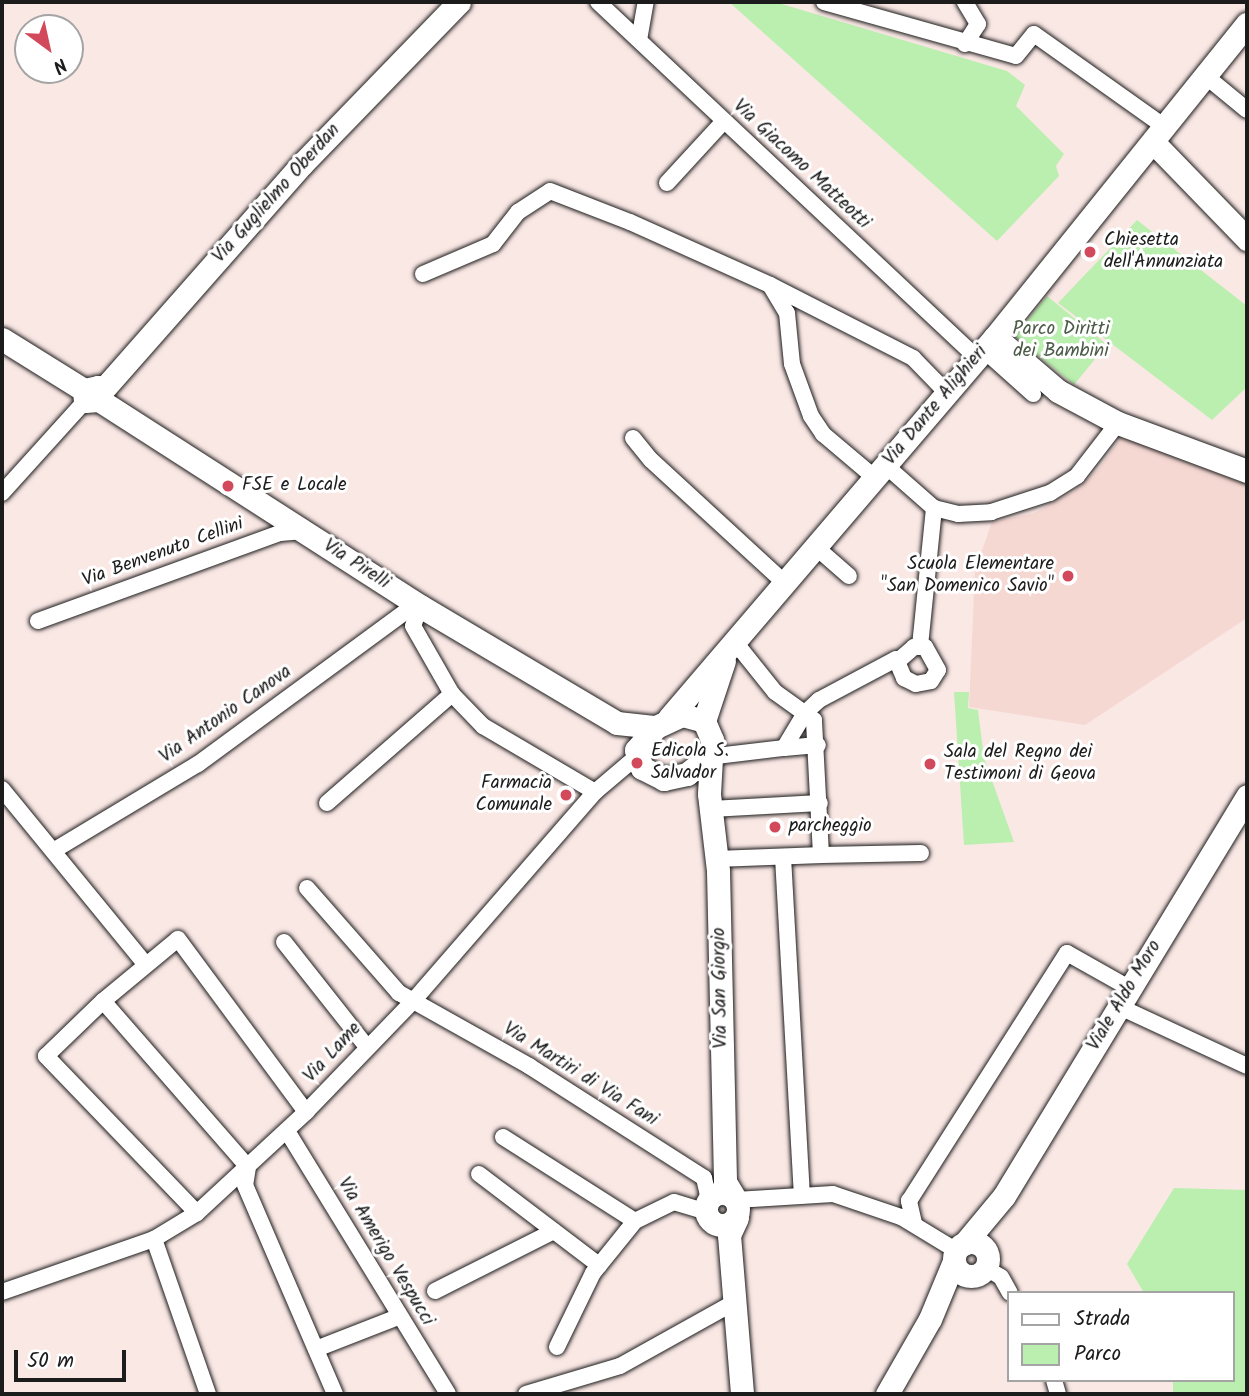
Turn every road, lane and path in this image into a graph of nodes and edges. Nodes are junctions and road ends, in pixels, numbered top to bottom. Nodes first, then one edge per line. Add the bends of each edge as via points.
1 (459, 2) edge
2 (598, 2) edge
3 (646, 2) edge
4 (824, 2) edge
5 (965, 2) edge
6 (1247, 24) edge
7 (639, 40) junction
8 (965, 44) junction
9 (1208, 78) junction
10 (1247, 110) edge
11 (723, 122) junction
12 (1160, 135) junction
13 (667, 183) dead end
14 (1247, 239) edge
15 (423, 275) dead end
16 (770, 285) junction
17 (2, 339) edge
18 (985, 348) junction
19 (947, 393) junction
20 (1033, 394) dead end
21 (92, 396) junction
22 (1118, 423) junction
23 (633, 438) dead end
24 (880, 471) junction
25 (1247, 471) edge
26 (2, 493) edge
27 (934, 508) junction
28 (304, 531) junction
29 (818, 549) junction
30 (849, 576) dead end
31 (786, 584) junction
32 (418, 605) junction
33 (38, 621) dead end
34 (732, 646) junction
35 (920, 646) junction
36 (899, 660) junction
37 (452, 694) junction
38 (805, 713) junction
39 (704, 721) junction
40 (663, 722) junction
41 (617, 723) junction
42 (818, 745) junction
43 (784, 748) junction
44 (635, 754) junction
45 (708, 757) junction
46 (679, 777) junction
47 (2, 789) edge
48 (595, 792) junction
49 (1247, 796) edge
50 (710, 802) junction
51 (327, 803) dead end
52 (820, 803) junction
53 (53, 851) junction
54 (921, 853) dead end
55 (821, 855) junction
56 (783, 857) junction
57 (717, 859) junction
58 (307, 888) dead end
59 (284, 942) dead end
60 (145, 964) junction
61 (1123, 997) junction
62 (414, 1000) junction
63 (103, 1001) junction
64 (367, 1047) junction
65 (1247, 1066) edge
66 (306, 1112) junction
67 (287, 1131) junction
68 (503, 1137) dead end
69 (248, 1167) junction
70 (479, 1174) dead end
71 (802, 1195) junction
72 (1004, 1196) junction
73 (721, 1208) junction
74 (197, 1213) junction
75 (635, 1222) junction
76 (914, 1223) junction
77 (554, 1231) junction
78 (153, 1239) junction
79 (958, 1252) junction
80 (599, 1265) junction
81 (982, 1267) junction
82 (435, 1291) dead end
83 (1009, 1291) edge
84 (2, 1292) edge
85 (735, 1303) junction
86 (398, 1317) junction
87 (930, 1319) junction
88 (557, 1347) dead end
89 (316, 1349) junction
90 (208, 1394) edge
91 (335, 1394) edge
92 (448, 1394) edge
93 (526, 1394) edge
94 (742, 1394) edge
95 (887, 1394) edge

1 - 21 street, Via Guglielmo Oberdan via 303,163
2 - 7 street, Via Giacomo Matteotti
3 - 7 street
4 - 8 street
5 - 8 street via 978,24
6 - 9 street, Via Dante Alighieri
7 - 11 street, Via Giacomo Matteotti
8 - 12 street via 1016,56 1034,34
9 - 10 street
9 - 12 street, Via Dante Alighieri
11 - 13 street
11 - 18 street, Via Giacomo Matteotti
12 - 14 street
12 - 18 street, Via Dante Alighieri
15 - 16 street via 494,244 518,212 550,191
16 - 19 street via 913,358
16 - 24 street via 787,313 792,364 811,416 823,434
17 - 21 street, Via Pirelli
18 - 19 street, Via Dante Alighieri
18 - 20 street, Via Giacomo Matteotti
18 - 22 street
19 - 24 street, Via Dante Alighieri
21 - 26 street, Via Guglielmo Oberdan
21 - 28 street, Via Pirelli
22 - 25 street
22 - 27 street via 1077,476 1050,494 991,512 957,514
23 - 31 street
24 - 27 street
24 - 29 street, Via Dante Alighieri
27 - 35 street
28 - 32 street, Via Pirelli
28 - 33 street, Via Benvenuto Cellini via 279,533
29 - 30 street
29 - 31 street, Via Dante Alighieri
31 - 34 street, Via Dante Alighieri
32 - 37 street via 413,626
32 - 41 street, Via Pirelli
32 - 53 street, Via Antonio Canova via 198,764
34 - 38 street via 775,692
34 - 39 street
34 - 40 street, Via Dante Alighieri
35 - 36 street via 906,650
35 - 36 street via 930,651 937,666 931,681 910,681 900,672
36 - 38 street via 882,664
37 - 48 street via 483,726
37 - 51 street
38 - 42 street via 814,720
38 - 43 street
39 - 40 street via 682,715
39 - 45 street via 712,740
40 - 41 street, Via Pirelli
40 - 44 street
41 - 44 street, Via Pirelli
42 - 43 street
42 - 52 street
43 - 45 street
44 - 46 street via 654,777
44 - 48 street, Via Lame
45 - 46 street
45 - 50 street, Via San Giorgio
46 - 50 street
47 - 53 street
48 - 62 street, Via Lame
49 - 61 street, Viale Aldo Moro
50 - 52 street
50 - 57 street, Via San Giorgio
52 - 55 street
53 - 60 street
54 - 55 street
55 - 56 street
56 - 57 street
56 - 71 street
57 - 73 street, Via San Giorgio
58 - 62 street, Via Martiri di Via Fani via 399,993
59 - 64 street
60 - 63 street
60 - 66 street via 178,939
61 - 65 street
61 - 72 street, Viale Aldo Moro
61 - 76 street via 1067,953 909,1201
62 - 64 street, Via Lame
62 - 73 street, Via Martiri di Via Fani via 529,1066 704,1178
63 - 69 street
63 - 74 street via 46,1056
64 - 66 street, Via Lame
66 - 67 street, Via Lame
67 - 69 street, Via Lame
67 - 86 street, Via Amerigo Vespucci
68 - 75 street
69 - 74 street, Via Lame
69 - 89 street via 245,1185
70 - 77 street
71 - 73 street
71 - 76 street via 833,1194
72 - 79 street, Viale Aldo Moro
72 - 81 street, Viale Aldo Moro
73 - 75 street via 674,1202
73 - 85 street, Via San Giorgio
74 - 78 street, Via Lame
75 - 80 street
76 - 79 street
77 - 80 street
77 - 82 street
78 - 84 street, Via Lame
78 - 90 street
79 - 81 street via 963,1274
79 - 87 street, Viale Aldo Moro
80 - 88 street
81 - 83 street via 1001,1277
81 - 87 street, Viale Aldo Moro
85 - 93 street via 620,1366
85 - 94 street, Via San Giorgio
86 - 89 street
86 - 92 street, Via Amerigo Vespucci
87 - 95 street, Viale Aldo Moro
89 - 91 street

